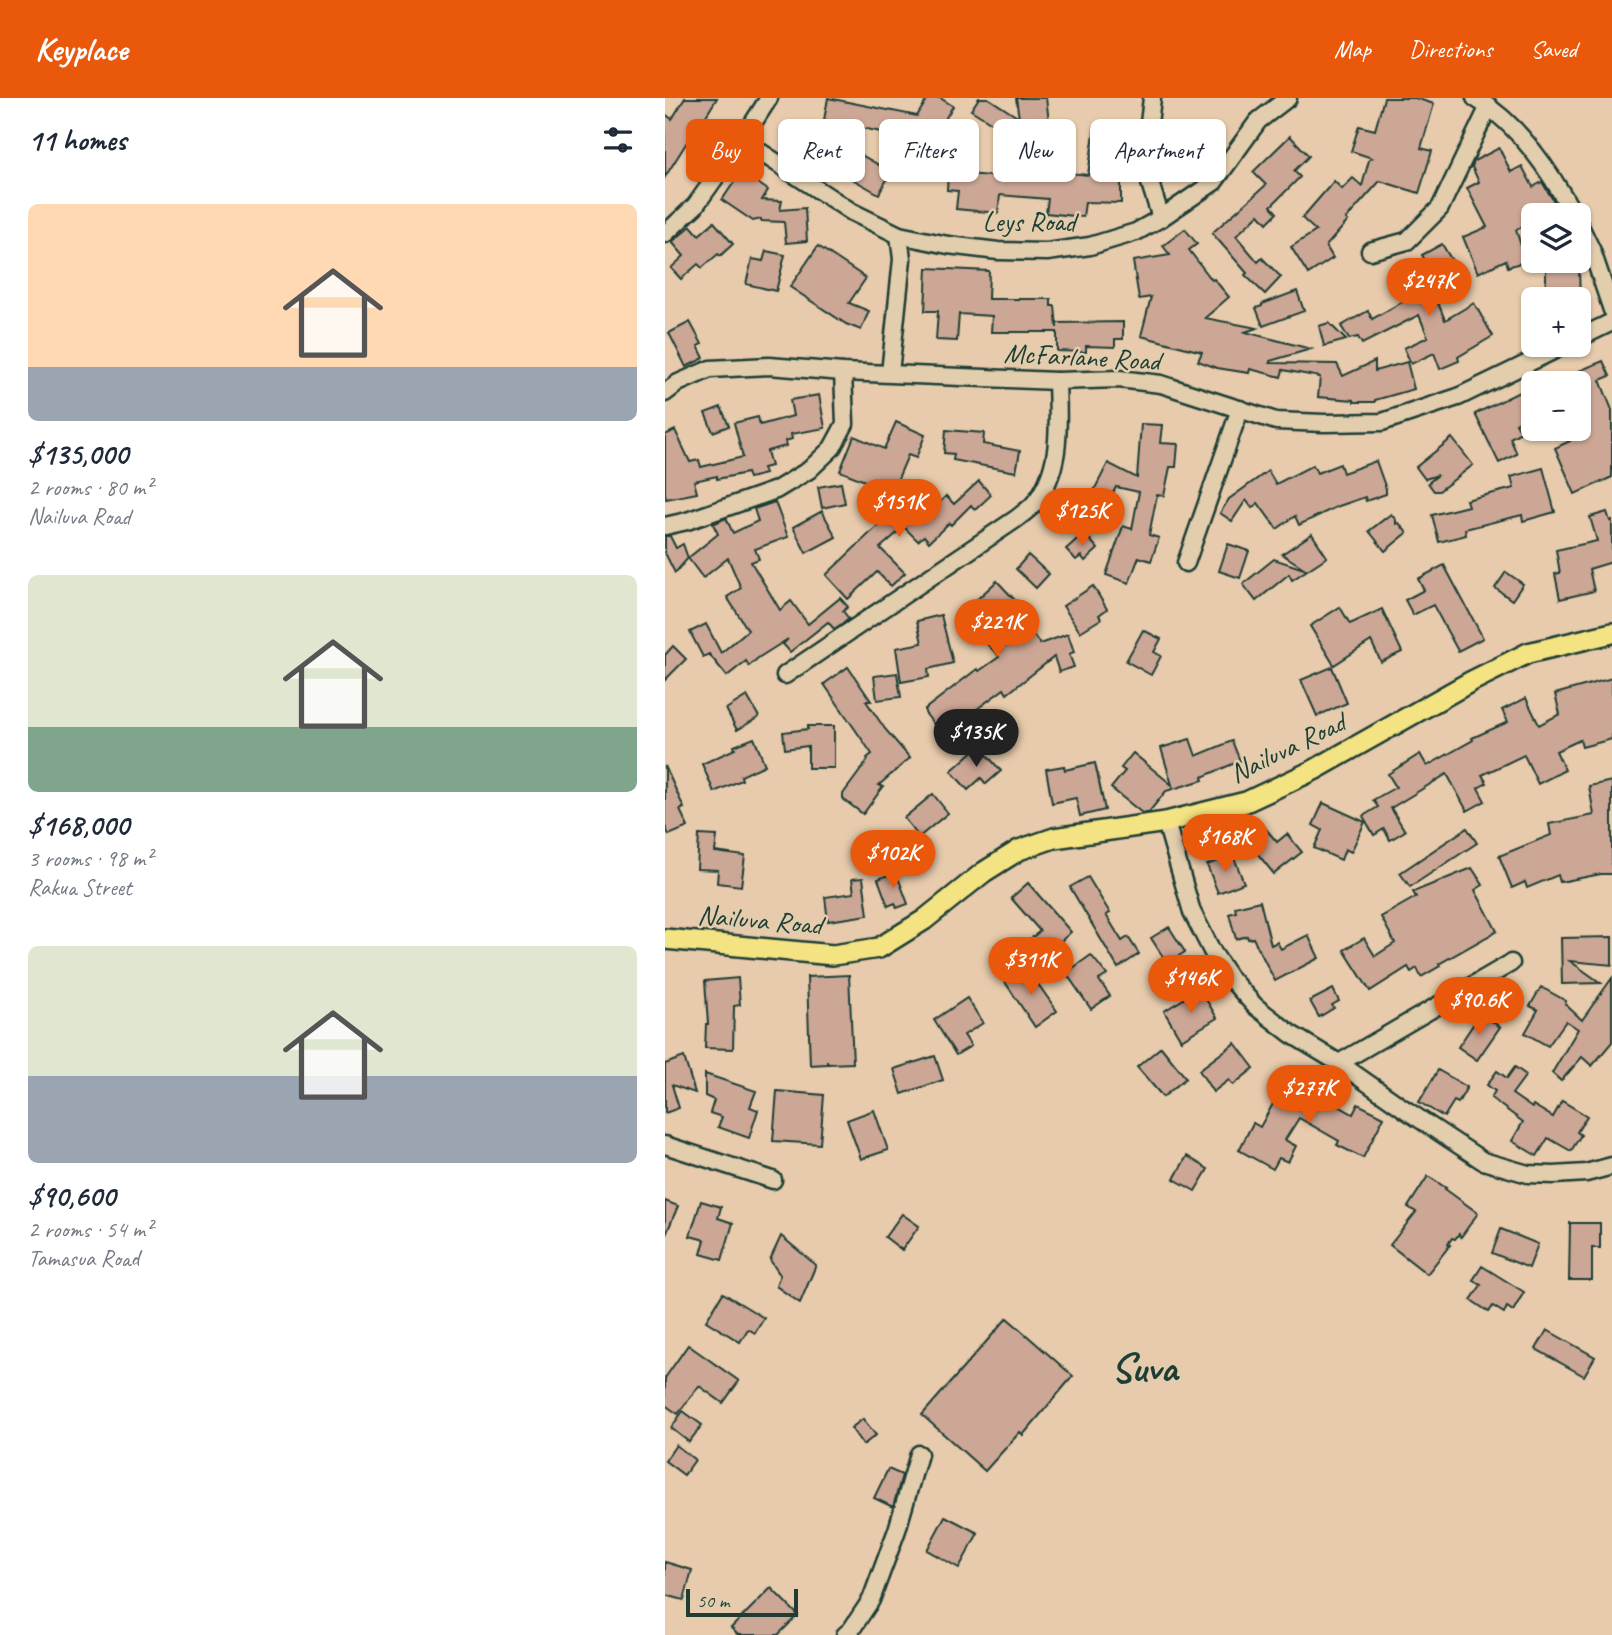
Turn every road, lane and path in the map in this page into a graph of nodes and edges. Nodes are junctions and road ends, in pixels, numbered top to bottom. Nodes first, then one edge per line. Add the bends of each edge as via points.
1 (769, 98) edge
2 (1152, 98) edge
3 (1288, 98) edge
4 (1482, 102) edge
5 (756, 119) edge
6 (764, 154) edge
7 (712, 182) edge
8 (1567, 203) edge
9 (1161, 218) junction
10 (665, 234) edge
11 (899, 235) junction
12 (1591, 249) edge
13 (1370, 251) dead end
14 (1612, 310) edge
15 (1612, 322) edge
16 (1591, 332) edge
17 (1540, 357) edge
18 (843, 372) junction
19 (890, 373) junction
20 (1057, 381) junction
21 (665, 393) edge
22 (1240, 410) junction
23 (665, 526) edge
24 (1186, 563) dead end
25 (1612, 633) edge
26 (785, 675) dead end
27 (1166, 822) junction
28 (665, 939) edge
29 (1511, 963) dead end
30 (1339, 1063) junction
31 (665, 1145) edge
32 (1612, 1166) edge
33 (773, 1180) dead end
34 (919, 1454) dead end
35 (845, 1635) edge

1 - 5 street
2 - 9 street via 1146,149
3 - 9 street, Leys Road via 1258,121 1214,182
4 - 8 street via 1521,135
4 - 13 street via 1440,208 1407,241
6 - 11 street, Leys Road via 852,212
7 - 10 street
9 - 11 street, Leys Road via 1136,232 1090,246 1047,252 998,251
11 - 19 street via 902,259
12 - 14 street
15 - 16 street
17 - 22 street, McFarlane Road via 1458,397 1382,422 1276,421
18 - 19 street, McFarlane Road
18 - 21 street, McFarlane Road via 769,366 710,369
18 - 23 street via 845,425 832,448 809,470 776,490
19 - 20 street, McFarlane Road
20 - 22 street, McFarlane Road via 1119,379 1161,384
20 - 26 street via 1059,438 1053,468 1032,506
22 - 24 street
25 - 27 main road, Nailuva Road via 1528,653 1246,802
27 - 28 main road, Nailuva Road via 1055,838 1019,850 879,948 833,954
27 - 30 street via 1192,912 1229,977 1255,1006
29 - 30 street
30 - 32 street via 1483,1161 1528,1174 1586,1173
31 - 33 street
34 - 35 street via 871,1600

